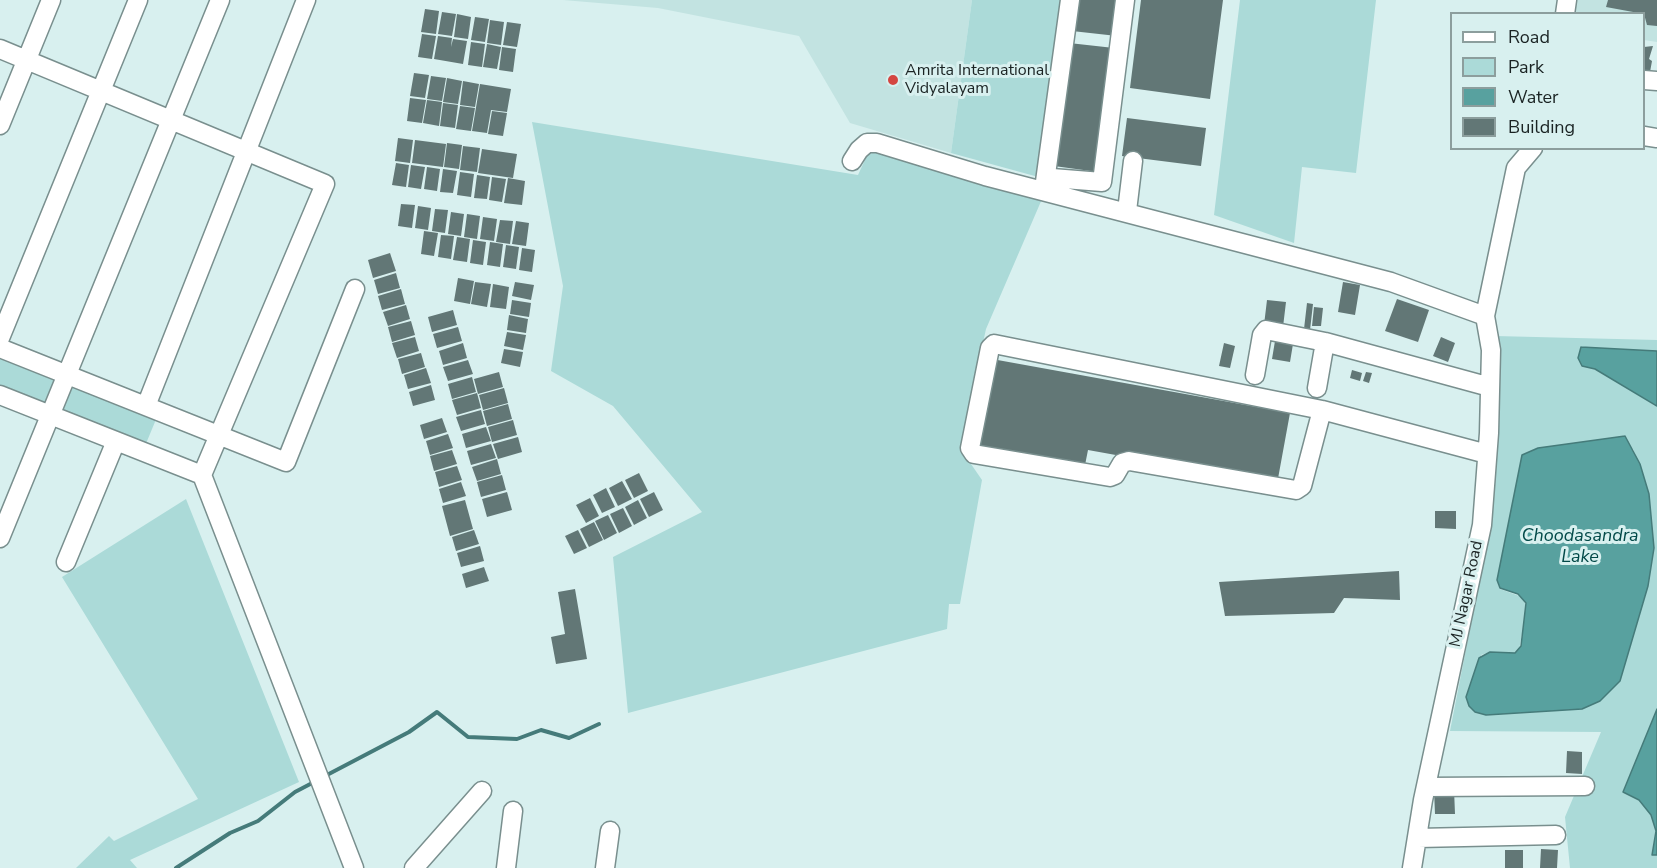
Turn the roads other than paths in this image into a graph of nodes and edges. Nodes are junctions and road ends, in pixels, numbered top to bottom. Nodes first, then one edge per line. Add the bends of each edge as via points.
1 (51, 0) edge
2 (138, 0) edge
3 (220, 0) edge
4 (306, 0) edge
5 (1071, 0) edge
6 (1125, 0) edge
7 (0, 49) edge
8 (26, 60) junction
9 (101, 91) junction
10 (171, 120) junction
11 (0, 125) edge
12 (1531, 150) edge
13 (246, 152) junction
14 (852, 161) dead end
15 (1133, 161) dead end
16 (1048, 183) junction
17 (1127, 211) junction
18 (355, 289) dead end
19 (1485, 316) junction
20 (0, 338) edge
21 (1324, 342) junction
22 (0, 348) edge
23 (67, 375) junction
24 (1255, 375) dead end
25 (1490, 387) junction
26 (1317, 388) dead end
27 (0, 395) edge
28 (146, 406) junction
29 (1322, 410) junction
30 (50, 415) junction
31 (219, 435) junction
32 (116, 441) junction
33 (1487, 454) junction
34 (202, 475) junction
35 (0, 538) edge
36 (66, 562) dead end
37 (1585, 786) dead end
38 (1426, 787) junction
39 (482, 791) dead end
40 (513, 811) dead end
41 (610, 831) dead end
42 (1556, 835) dead end
43 (1418, 838) junction
44 (354, 868) edge
45 (414, 868) edge
46 (506, 868) edge
47 (606, 868) edge
48 (1412, 868) edge

1 - 8 street
2 - 9 street
3 - 10 street
4 - 13 street
5 - 16 street
6 - 16 street via 1101,182
7 - 8 street
8 - 9 street
8 - 11 street
9 - 10 street
9 - 20 street
10 - 13 street
10 - 23 street
12 - 19 street via 1516,168
13 - 28 street
13 - 31 street via 325,184
14 - 16 street via 867,143 877,143 985,176
15 - 17 street
16 - 17 street
17 - 19 street via 1391,282
18 - 31 street via 286,462
19 - 25 street, MJ Nagar Road via 1491,350
21 - 24 street via 1266,330
21 - 25 street
21 - 26 street
22 - 23 street
23 - 28 street
23 - 30 street
25 - 33 street, MJ Nagar Road
27 - 30 street
28 - 31 street
29 - 29 street via 994,344 970,448 974,454 1110,477 1129,461 1296,490 1302,486
29 - 33 street
30 - 32 street
30 - 35 street
31 - 34 street
32 - 34 street
32 - 36 street
33 - 38 street, MJ Nagar Road via 1482,525
34 - 44 street
37 - 38 street
38 - 43 street, MJ Nagar Road
39 - 45 street
40 - 46 street
41 - 47 street
42 - 43 street
43 - 48 street, MJ Nagar Road

